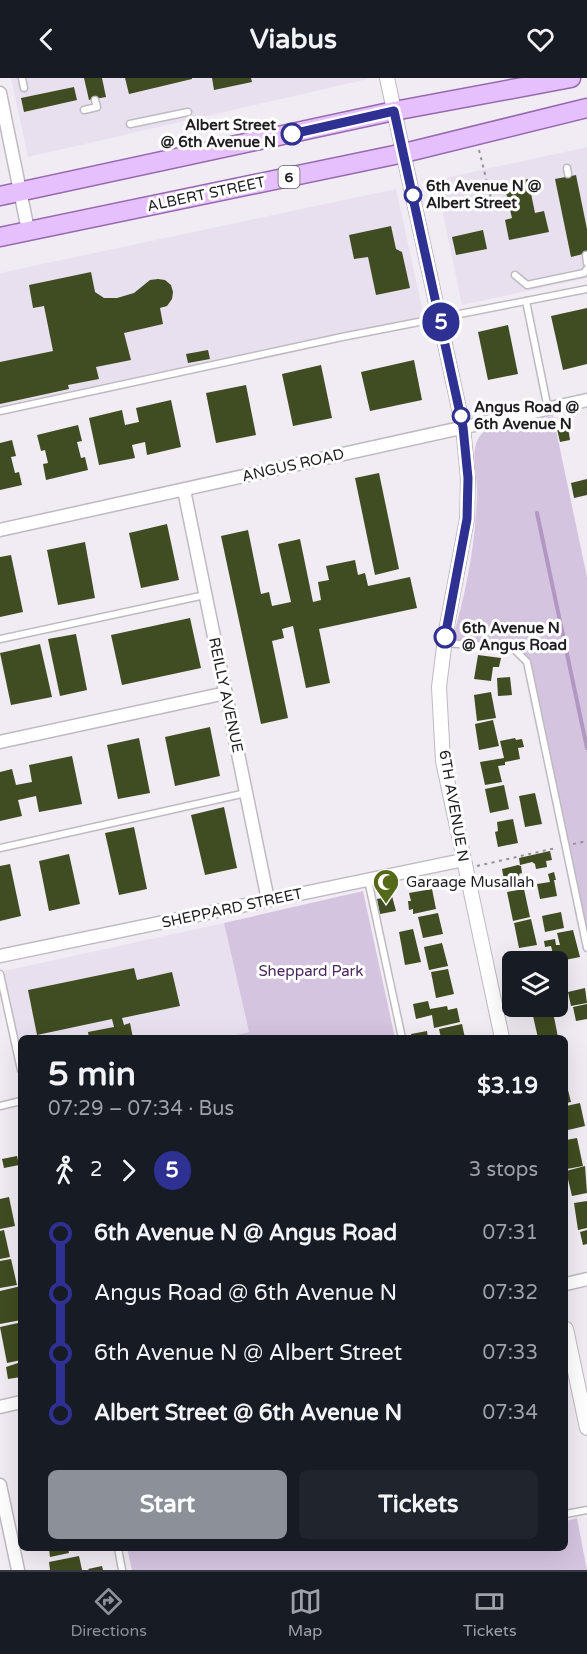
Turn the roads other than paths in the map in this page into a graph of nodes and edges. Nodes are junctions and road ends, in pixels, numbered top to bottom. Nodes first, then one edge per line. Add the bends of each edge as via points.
1 (22, 78) edge
2 (387, 78) edge
3 (571, 78) edge
4 (24, 88) dead end
5 (0, 93) edge
6 (95, 100) dead end
7 (587, 108) edge
8 (84, 110) dead end
9 (394, 111) junction
10 (188, 112) dead end
11 (130, 124) dead end
12 (404, 153) junction
13 (20, 192) junction
14 (0, 196) edge
15 (28, 230) junction
16 (0, 237) edge
17 (586, 255) edge
18 (587, 263) edge
19 (587, 269) edge
20 (514, 274) dead end
21 (587, 289) edge
22 (526, 301) junction
23 (440, 317) junction
24 (587, 400) edge
25 (548, 408) junction
26 (0, 411) edge
27 (463, 427) junction
28 (184, 490) junction
29 (0, 530) edge
30 (206, 595) junction
31 (0, 639) edge
32 (445, 643) junction
33 (226, 693) junction
34 (0, 742) edge
35 (246, 793) junction
36 (0, 848) edge
37 (464, 864) junction
38 (368, 880) junction
39 (268, 900) junction
40 (587, 948) edge
41 (0, 956) edge
42 (0, 974) edge
43 (401, 1035) edge
44 (501, 1035) edge
45 (18, 1056) edge
46 (18, 1102) edge
47 (0, 1106) edge
48 (587, 1279) edge
49 (568, 1284) edge
50 (568, 1338) edge
51 (18, 1403) edge
52 (0, 1407) edge
53 (587, 1428) edge
54 (0, 1485) edge
55 (587, 1510) edge
56 (568, 1514) edge
57 (4, 1524) edge
58 (119, 1551) edge
59 (18, 1570) edge
60 (122, 1570) edge

1 - 4 lane
2 - 9 street, 6TH AVENUE N
3 - 9 main road
5 - 13 street
6 - 8 lane via 97,107
7 - 12 main road, ALBERT STREET / 6
9 - 12 street, 6TH AVENUE N
9 - 13 main road
10 - 11 lane
12 - 15 main road, ALBERT STREET / 6
12 - 23 street, 6TH AVENUE N
13 - 14 main road
13 - 15 street
15 - 16 main road, ALBERT STREET / 6
17 - 18 lane
19 - 20 lane via 584,273 527,285
21 - 22 lane
22 - 23 lane
22 - 25 lane
23 - 26 lane
23 - 27 street, 6TH AVENUE N
24 - 25 street, ANGUS ROAD
25 - 27 street, ANGUS ROAD
27 - 28 street, ANGUS ROAD
27 - 32 street, 6TH AVENUE N via 467,519
28 - 29 street, ANGUS ROAD
28 - 30 street, REILLY AVENUE
30 - 31 lane
30 - 33 street, REILLY AVENUE
32 - 37 street, 6TH AVENUE N via 439,687 443,761
32 - 40 lane via 513,648 527,662
33 - 34 street
33 - 35 street, REILLY AVENUE
35 - 36 lane
35 - 39 street, REILLY AVENUE
37 - 38 street, SHEPPARD STREET
37 - 44 street, 6TH AVENUE N
38 - 39 street, SHEPPARD STREET
38 - 43 lane
39 - 41 street, SHEPPARD STREET
42 - 45 lane
46 - 47 lane
48 - 49 street
50 - 53 street
51 - 52 street
54 - 57 street
55 - 56 lane
57 - 59 street
58 - 60 lane

